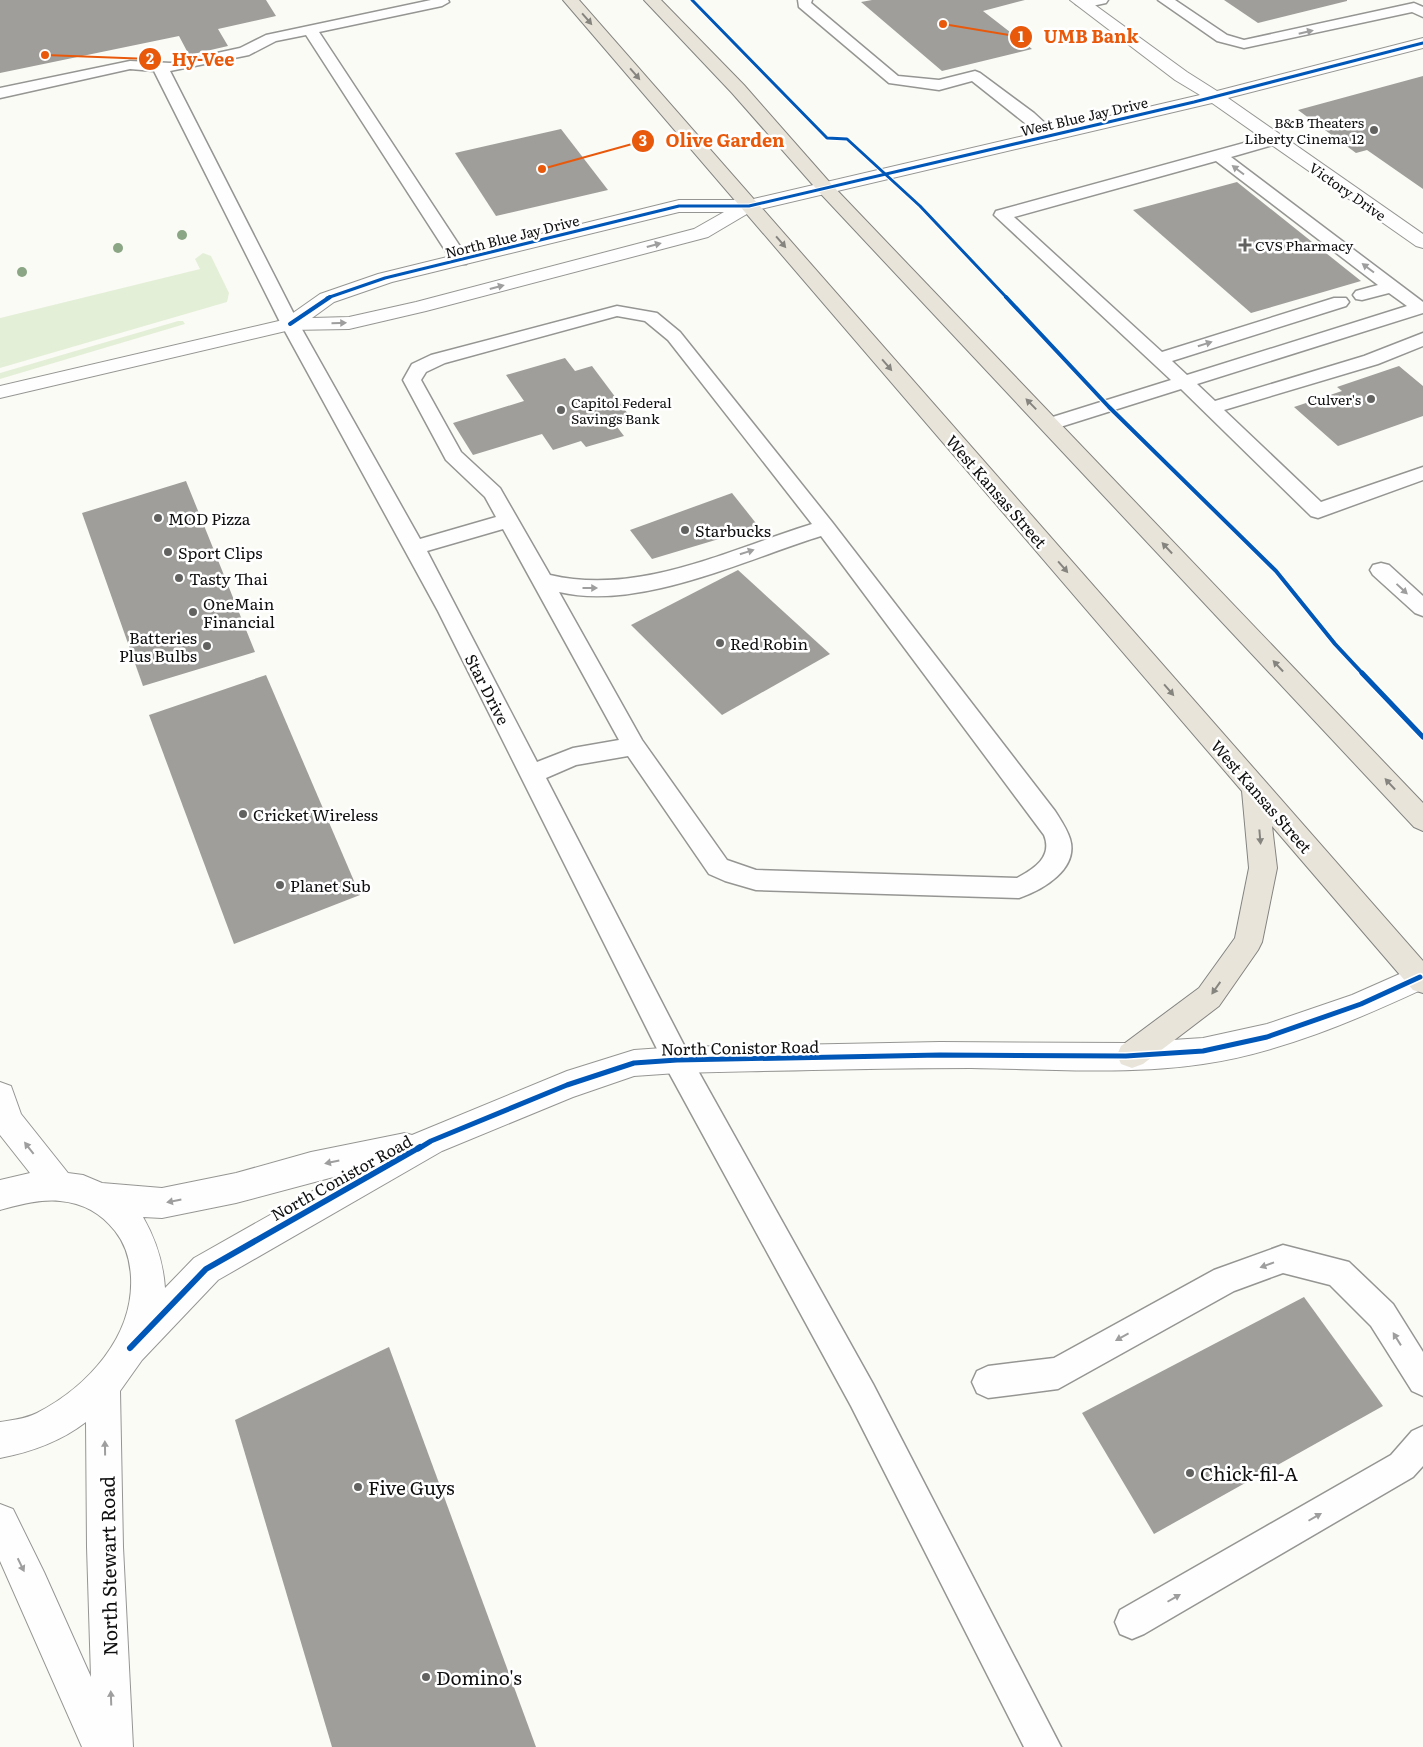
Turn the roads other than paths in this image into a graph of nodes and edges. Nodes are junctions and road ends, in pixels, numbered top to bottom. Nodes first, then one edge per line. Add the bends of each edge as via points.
1 (441, 0) edge
2 (571, 0) edge
3 (652, 0) edge
4 (805, 0) edge
5 (1101, 0) edge
6 (1165, 0) edge
7 (361, 1) edge
8 (1080, 2) edge
9 (1418, 10) edge
10 (372, 17) junction
11 (310, 30) junction
12 (243, 37) dead end
13 (271, 38) junction
14 (1423, 43) edge
15 (206, 45) dead end
16 (130, 65) junction
17 (160, 67) junction
18 (0, 93) edge
19 (1215, 96) junction
20 (1050, 136) junction
21 (1276, 139) junction
22 (1217, 154) junction
23 (826, 189) junction
24 (749, 206) junction
25 (1423, 242) edge
26 (460, 260) junction
27 (1392, 286) junction
28 (1362, 296) dead end
29 (1340, 302) dead end
30 (1422, 308) edge
31 (290, 324) junction
32 (1423, 339) edge
33 (1423, 357) edge
34 (1158, 359) junction
35 (1371, 360) junction
36 (110, 368) junction
37 (1185, 382) junction
38 (0, 392) edge
39 (1211, 408) junction
40 (0, 412) edge
41 (1050, 424) junction
42 (1423, 473) edge
43 (508, 520) junction
44 (825, 527) junction
45 (414, 548) junction
46 (1381, 570) dead end
47 (542, 581) junction
48 (1423, 608) edge
49 (634, 746) junction
50 (531, 774) junction
51 (1255, 788) junction
52 (1423, 820) edge
53 (1422, 979) edge
54 (1132, 1055) junction
55 (678, 1060) junction
56 (0, 1096) edge
57 (431, 1141) junction
58 (59, 1186) junction
59 (0, 1195) edge
60 (102, 1198) junction
61 (130, 1348) junction
62 (1423, 1380) edge
63 (988, 1382) dead end
64 (103, 1384) junction
65 (0, 1440) edge
66 (1423, 1442) edge
67 (0, 1522) edge
68 (1132, 1622) dead end
69 (102, 1747) edge
70 (113, 1747) edge
71 (1043, 1747) edge

1 - 10 lane
2 -> 24 highway, West Kansas Street
3 - 23 highway via 738,89
4 - 20 lane via 804,4 894,80 939,85 975,76
5 - 8 lane
6 -> 9 lane via 1222,38 1244,44
7 - 10 lane
8 - 19 street, Victory Drive via 1181,76
10 - 11 lane
11 - 13 lane
11 - 26 lane
12 - 13 lane via 261,35
13 - 17 lane via 244,52
14 - 19 street, West Blue Jay Drive
15 - 16 lane via 142,59
16 - 17 lane
16 - 18 lane
17 - 31 lane, Star Drive
19 - 20 street, West Blue Jay Drive
19 - 21 street, Victory Drive
20 - 23 street, West Blue Jay Drive
21 - 22 lane
21 - 25 street, Victory Drive
27 -> 22 lane
22 - 34 lane via 1002,215
23 - 24 street, West Blue Jay Drive
41 -> 23 highway
24 - 26 street, North Blue Jay Drive via 679,206
31 -> 24 street, North Blue Jay Drive via 349,323 428,305 700,233
24 -> 51 highway, West Kansas Street
26 - 31 street, North Blue Jay Drive via 386,278 327,298
27 - 28 lane
27 - 30 lane
34 -> 29 lane
30 - 37 lane
31 - 36 street, North Blue Jay Drive
31 - 45 lane, Star Drive
32 - 35 lane
33 - 35 lane via 1402,355
34 - 37 lane
35 - 39 lane
36 - 38 street, North Blue Jay Drive
36 - 40 street, North Blue Jay Drive
37 - 39 lane
37 - 41 lane
39 - 42 lane via 1318,510
52 -> 41 highway
43 - 44 lane via 493,493 453,456 412,380 419,368 438,359 617,310 651,317 674,336
43 - 45 lane
43 - 47 lane
47 -> 44 lane via 585,589 636,586
44 - 49 lane via 1046,818 1058,839 1060,852 1050,869 1035,882 1019,888 814,883 756,880 734,874 718,867
45 - 50 lane, Star Drive
46 -> 48 lane
47 - 49 lane
49 - 50 lane via 573,757
50 - 55 lane, Star Drive
51 - 53 highway, West Kansas Street
51 -> 54 highway via 1263,868 1248,942 1209,997
53 - 54 street, North Conistor Road via 1267,1037 1203,1052
54 - 55 street, North Conistor Road
55 - 57 street, North Conistor Road via 634,1064 567,1085
55 - 71 lane, Star Drive via 862,1395
58 -> 56 street via 8,1121
57 -> 60 street, North Conistor Road via 311,1166 236,1188 162,1203
57 - 61 street, North Conistor Road via 206,1269
58 - 59 street via 26,1188
58 - 60 street
60 - 61 street via 126,1217 142,1244 148,1277 145,1312
61 - 64 street
62 -> 63 lane via 1382,1315 1338,1272 1283,1259 1225,1280 1058,1373
64 - 65 street via 69,1414 29,1434
70 -> 64 street, North Stewart Road
68 -> 66 lane via 1402,1466
67 -> 69 street

